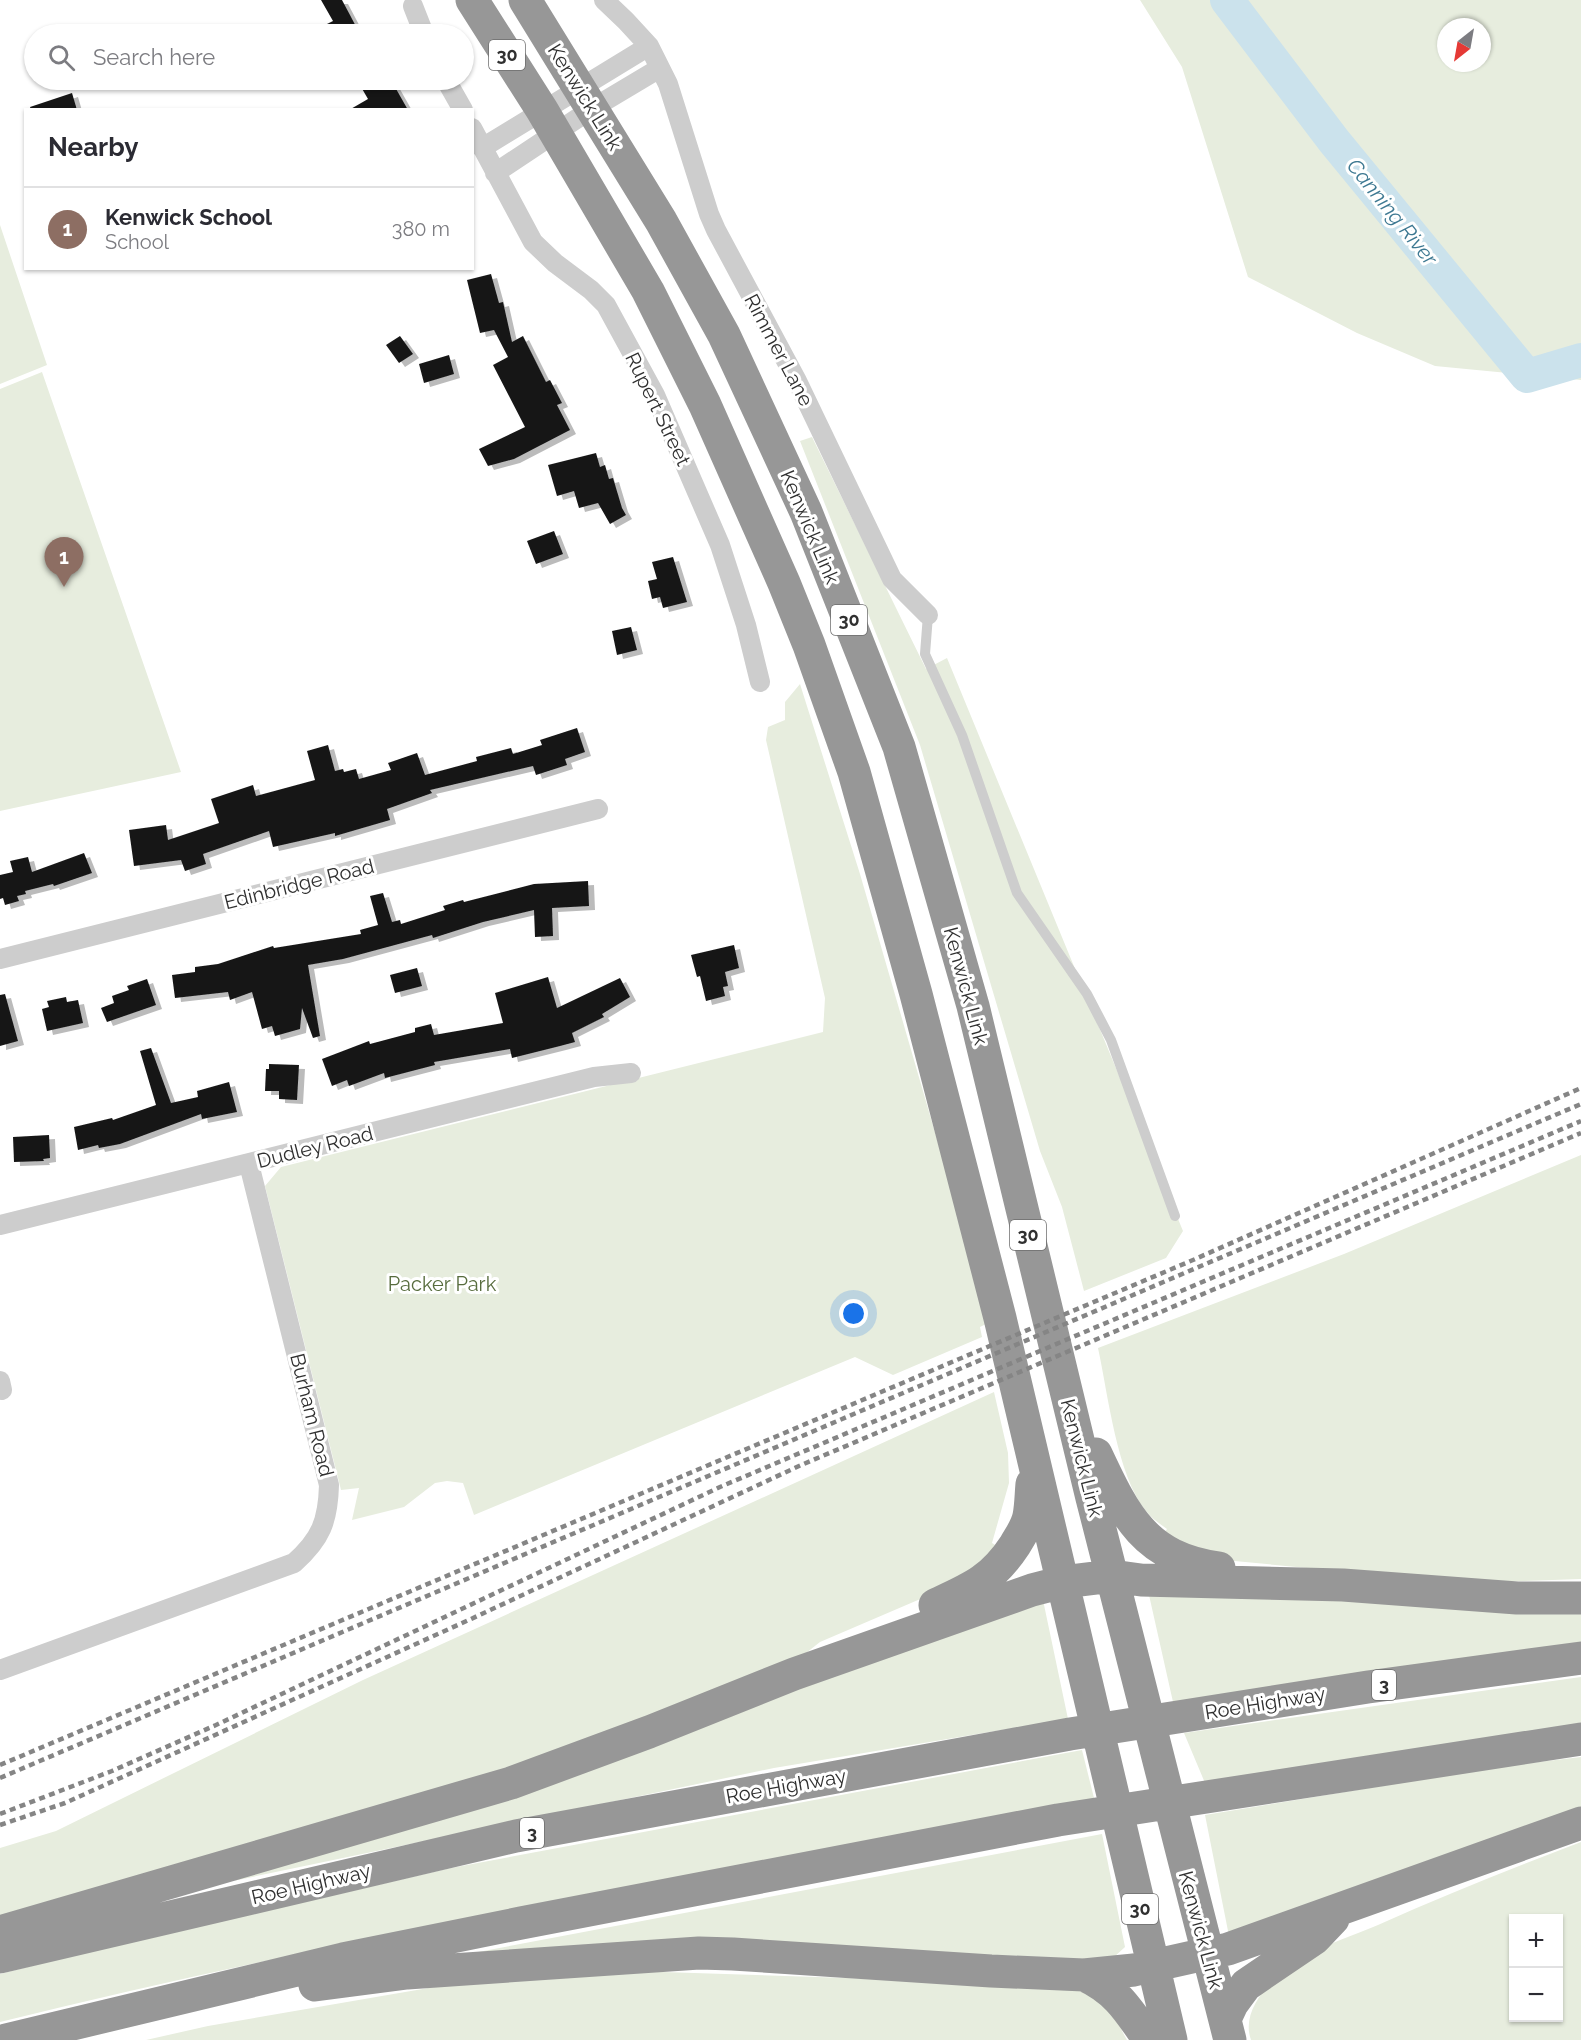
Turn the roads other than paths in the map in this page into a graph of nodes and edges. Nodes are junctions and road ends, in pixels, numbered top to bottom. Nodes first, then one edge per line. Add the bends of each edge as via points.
1 (472, 0) edge
2 (525, 0) edge
3 (604, 0) edge
4 (414, 6) dead end
5 (420, 24) edge
6 (649, 46) junction
7 (660, 68) junction
8 (452, 90) edge
9 (587, 98) junction
10 (462, 108) edge
11 (549, 121) junction
12 (474, 132) edge
13 (482, 148) junction
14 (495, 173) junction
15 (928, 615) joint
16 (760, 682) dead end
17 (598, 809) dead end
18 (0, 959) edge
19 (631, 1073) dead end
20 (249, 1164) junction
21 (1175, 1216) dead end
22 (0, 1225) edge
23 (1062, 1376) junction
24 (1034, 1458) junction
25 (1112, 1576) junction
26 (1063, 1582) junction
27 (1343, 1585) junction
28 (1581, 1598) edge
29 (1581, 1658) edge
30 (0, 1670) edge
31 (794, 1674) junction
32 (1581, 1738) edge
33 (1581, 1823) edge
34 (1345, 1907) junction
35 (0, 1932) edge
36 (1206, 1954) junction
37 (0, 1957) edge
38 (1153, 1966) junction
39 (1084, 1975) junction
40 (184, 1998) junction
41 (1227, 2030) edge
42 (6, 2040) edge
43 (1149, 2040) edge
44 (1171, 2040) edge

1 - 11 highway, 30
2 - 9 highway, Kenwick Link / 30
3 - 6 street, Rimmer Lane
4 - 5 street
6 - 7 street, Rimmer Lane
6 - 9 street
7 - 9 street
7 - 15 street, Rimmer Lane via 712,222 797,381 892,579
8 - 10 street
9 - 11 street
9 - 11 street
9 - 23 highway, Kenwick Link / 30 via 662,221 724,334 806,512 899,747 973,1006
11 - 13 street
11 - 14 street
11 - 24 highway, 30 via 648,291 694,384 808,645 857,781 916,994
12 - 13 street, Rupert Street
13 - 14 street, Rupert Street
14 - 16 street, Rupert Street via 533,242 606,305 655,395 720,545
15 - 21 lane via 925,654 962,735 1017,893 1088,994 1111,1040
17 - 18 street, Edinbridge Road
19 - 20 street, Dudley Road via 594,1077
20 - 22 street, Dudley Road
20 - 30 street, Burham Road via 329,1485 329,1509 322,1531 294,1563
23 - 25 highway, Kenwick Link / 30
23 - 27 highway via 1118,1500 1135,1526 1151,1541 1182,1560 1199,1565
24 - 26 highway, 30
24 - 31 highway via 1029,1518 1023,1533 991,1575 971,1589 831,1648
25 - 26 highway
25 - 27 highway
25 - 36 highway, Kenwick Link / 30
26 - 31 highway
26 - 38 highway, 30
27 - 28 highway via 1517,1598
29 - 37 highway, Roe Highway / 3 via 1070,1734 516,1836
31 - 35 highway via 512,1783
32 - 40 highway via 1058,1820 343,1959
33 - 34 highway
34 - 36 highway
34 - 41 highway via 1315,1938 1246,1984 1232,2004
36 - 38 highway
36 - 41 highway, Kenwick Link / 30
38 - 39 highway
38 - 44 highway, 30
39 - 40 highway via 699,1953 407,1972
39 - 43 highway via 1117,1995
40 - 42 highway

